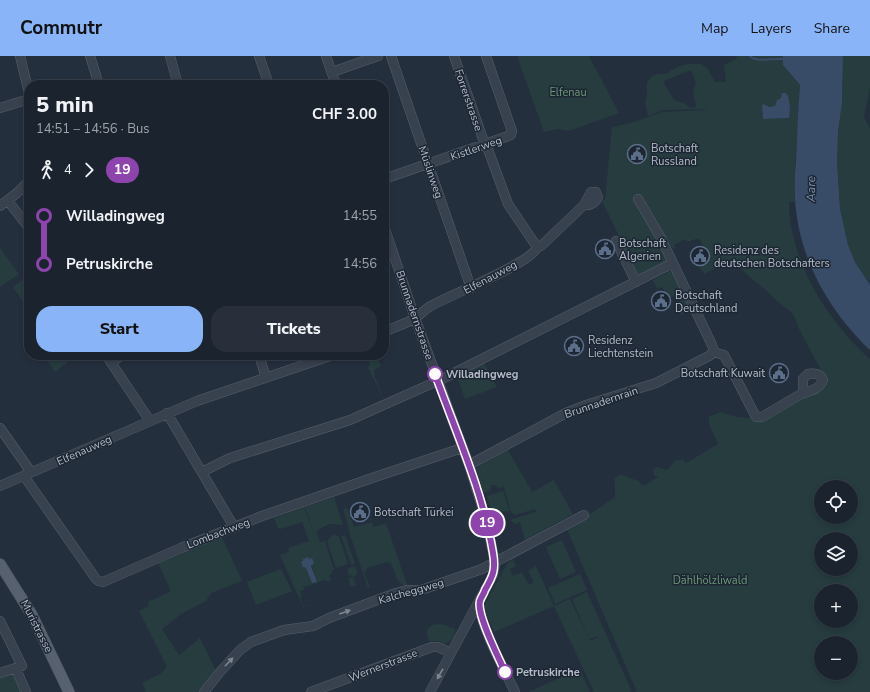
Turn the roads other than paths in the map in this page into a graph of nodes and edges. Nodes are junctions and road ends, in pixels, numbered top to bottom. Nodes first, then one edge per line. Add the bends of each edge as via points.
1 (20, 56) edge
2 (90, 56) edge
3 (170, 56) edge
4 (259, 56) edge
5 (326, 56) edge
6 (378, 56) edge
7 (391, 56) edge
8 (454, 56) edge
9 (486, 56) edge
10 (332, 72) junction
11 (26, 80) edge
12 (97, 80) edge
13 (177, 80) edge
14 (267, 80) edge
15 (334, 80) edge
16 (24, 101) edge
17 (0, 108) edge
18 (486, 145) junction
19 (428, 164) junction
20 (389, 177) edge
21 (24, 186) edge
22 (638, 199) dead end
23 (8, 201) junction
24 (584, 205) dead end
25 (0, 206) edge
26 (24, 222) edge
27 (389, 241) edge
28 (616, 241) dead end
29 (537, 247) junction
30 (673, 263) junction
31 (636, 282) junction
32 (471, 288) junction
33 (415, 318) junction
34 (389, 330) edge
35 (714, 352) junction
36 (109, 360) edge
37 (115, 360) edge
38 (260, 360) edge
39 (318, 360) edge
40 (111, 363) junction
41 (266, 378) junction
42 (437, 380) junction
43 (801, 394) dead end
44 (167, 413) junction
45 (150, 421) junction
46 (0, 428) edge
47 (462, 448) junction
48 (469, 465) junction
49 (202, 472) junction
50 (27, 474) junction
51 (0, 486) edge
52 (584, 515) dead end
53 (234, 527) junction
54 (495, 563) junction
55 (0, 564) edge
56 (480, 601) junction
57 (0, 621) edge
58 (467, 625) junction
59 (487, 633) junction
60 (451, 653) junction
61 (19, 668) junction
62 (0, 673) edge
63 (26, 692) edge
64 (68, 692) edge
65 (204, 692) edge
66 (314, 692) edge
67 (430, 692) edge
68 (515, 692) edge

1 - 11 street
2 - 12 street
3 - 13 street
4 - 14 street
5 - 10 street
6 - 10 street
7 - 19 street, Müslinweg
8 - 18 street, Forrerstrasse
9 - 18 street, Kistlerweg via 512,132 510,136
10 - 15 street
16 - 17 street
18 - 19 street, Kistlerweg
18 - 29 street, Forrerstrasse via 508,204
19 - 20 street, Kistlerweg
19 - 32 street, Müslinweg
21 - 23 street
22 - 30 street
23 - 25 street
23 - 26 street
24 - 29 street, Elfenauweg
27 - 33 street, Brunnadernstrasse
28 - 31 street
29 - 32 street, Elfenauweg via 519,262
30 - 31 street
30 - 35 street
31 - 42 street
32 - 33 street, Elfenauweg via 429,306
33 - 34 street, Elfenauweg
33 - 42 street, Brunnadernstrasse
35 - 43 street via 724,355 756,417 762,417
35 - 48 street, Brunnadernrain via 656,383 566,412
36 - 40 street
37 - 40 street
38 - 41 street
39 - 41 street, Elfenauweg
40 - 45 street
41 - 44 street, Elfenauweg via 209,396
42 - 47 street, Brunnadernstrasse
42 - 49 street via 348,421 230,458
44 - 45 street, Elfenauweg
44 - 49 street
45 - 50 street, Elfenauweg
46 - 50 street
47 - 48 street, Brunnadernstrasse
47 - 53 street, Lombachweg
48 - 54 street, Brunnadernstrasse
49 - 53 street
50 - 51 street, Elfenauweg
50 - 53 street, Lombachweg via 94,576 101,582
52 - 54 street, Kalcheggweg
54 - 56 street, Brunnadernstrasse via 493,575
65 -> 54 street, Kalcheggweg via 243,647 251,642 284,630 313,626 406,591 421,590
55 - 64 main road, Muristrasse via 32,615
56 - 58 street, Brunnadernstrasse
56 - 59 street via 480,611
57 - 61 street
58 - 59 street via 477,624
58 - 60 street, Brunnadernstrasse
59 - 68 street
60 - 66 street, Wernerstrasse via 432,647
60 -> 67 street, Brunnadernstrasse
61 - 62 street
61 - 63 street

